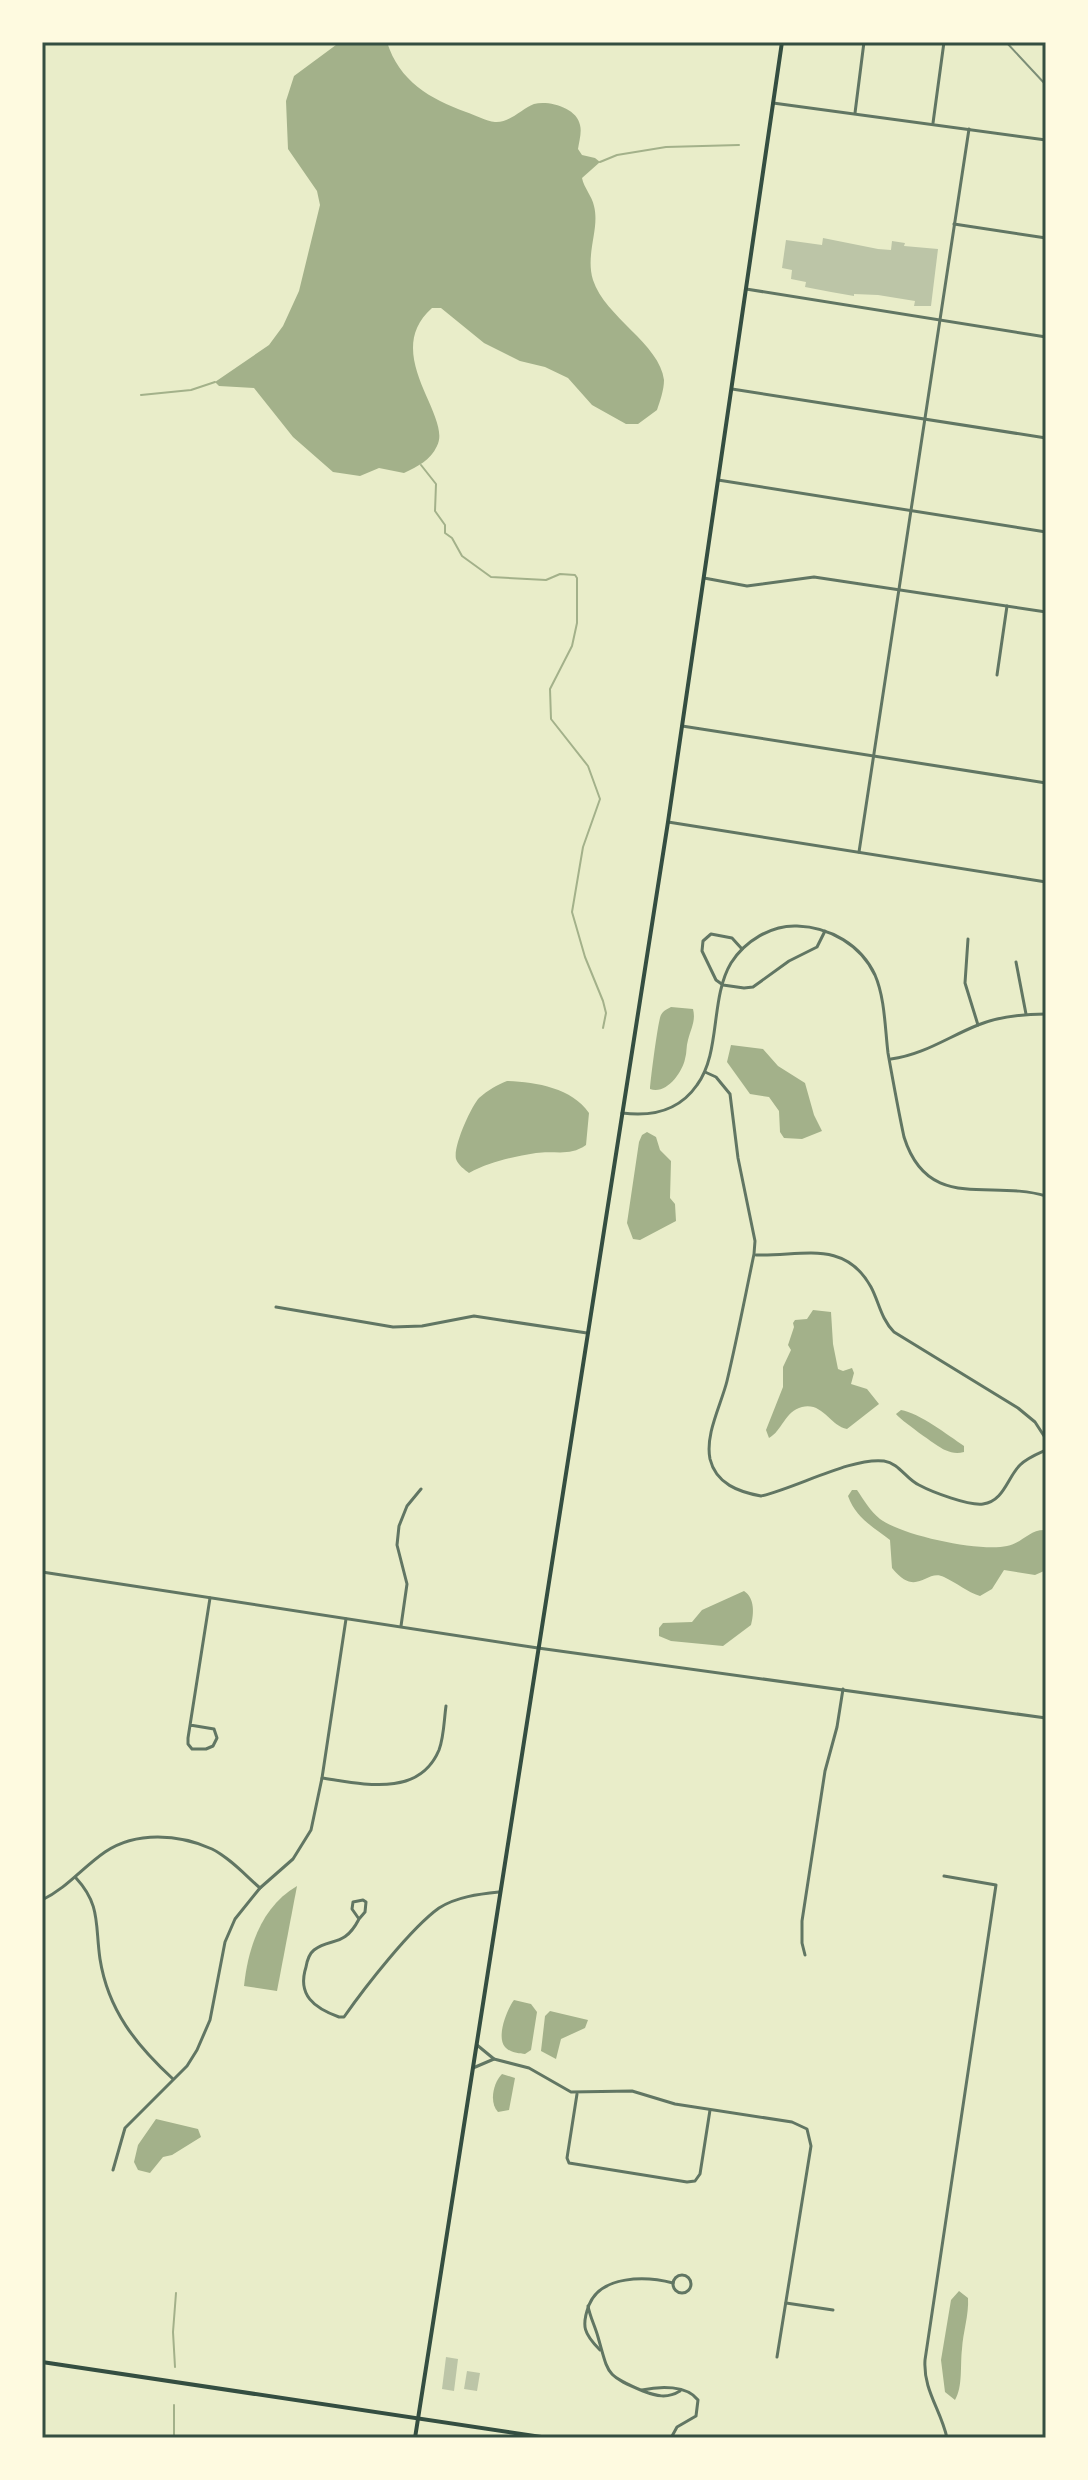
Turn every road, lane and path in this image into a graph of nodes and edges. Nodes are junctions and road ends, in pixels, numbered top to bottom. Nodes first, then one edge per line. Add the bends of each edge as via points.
1 (782, 42) edge
2 (864, 42) edge
3 (944, 42) edge
4 (773, 103) junction
5 (855, 113) junction
6 (933, 123) junction
7 (969, 129) junction
8 (1046, 140) edge
9 (954, 224) junction
10 (1046, 238) edge
11 (746, 289) junction
12 (940, 320) junction
13 (1046, 337) edge
14 (732, 389) junction
15 (925, 419) junction
16 (1046, 438) edge
17 (718, 480) junction
18 (912, 510) junction
19 (1046, 532) edge
20 (704, 578) junction
21 (899, 590) junction
22 (1007, 606) junction
23 (1046, 612) edge
24 (997, 675) dead end
25 (682, 726) junction
26 (873, 756) junction
27 (1046, 783) edge
28 (668, 822) junction
29 (859, 852) junction
30 (1046, 882) edge
31 (825, 931) junction
32 (968, 939) dead end
33 (743, 949) junction
34 (1016, 962) dead end
35 (723, 985) junction
36 (1026, 1014) junction
37 (1046, 1014) edge
38 (978, 1025) junction
39 (889, 1060) junction
40 (705, 1072) junction
41 (622, 1113) junction
42 (1046, 1196) edge
43 (754, 1254) junction
44 (276, 1307) dead end
45 (587, 1333) junction
46 (1046, 1439) edge
47 (1046, 1450) edge
48 (421, 1489) dead end
49 (42, 1572) edge
50 (210, 1598) junction
51 (346, 1619) junction
52 (401, 1626) junction
53 (538, 1648) junction
54 (843, 1689) junction
55 (446, 1706) dead end
56 (1046, 1718) edge
57 (190, 1725) junction
58 (322, 1778) junction
59 (944, 1876) dead end
60 (76, 1878) junction
61 (260, 1888) junction
62 (499, 1892) junction
63 (42, 1900) edge
64 (359, 1919) junction
65 (805, 1955) dead end
66 (477, 2044) junction
67 (494, 2059) junction
68 (473, 2068) junction
69 (174, 2079) junction
70 (577, 2094) junction
71 (710, 2109) junction
72 (113, 2170) dead end
73 (673, 2283) junction
74 (786, 2303) junction
75 (588, 2306) junction
76 (833, 2310) dead end
77 (600, 2350) junction
78 (777, 2357) dead end
79 (42, 2362) edge
80 (641, 2390) junction
81 (680, 2391) junction
82 (418, 2418) junction
83 (415, 2438) edge
84 (548, 2438) edge
85 (671, 2438) edge
86 (947, 2438) edge

1 - 4 main road
2 - 5 street
3 - 6 street
4 - 5 street
4 - 11 main road
5 - 6 street
6 - 7 street
7 - 8 street
7 - 9 street
9 - 10 street
9 - 12 street
11 - 12 street
11 - 14 main road
12 - 13 street
12 - 15 street
14 - 15 street
14 - 17 main road
15 - 16 street
15 - 18 street
17 - 18 street
17 - 20 main road
18 - 19 street
18 - 21 street
20 - 21 street via 747,586 814,577
20 - 25 main road
21 - 22 street
21 - 26 street
22 - 23 street
22 - 24 street
25 - 26 street
25 - 28 main road
26 - 27 street
26 - 29 street
28 - 29 street
28 - 41 main road
29 - 30 street
31 - 33 street via 778,928
31 - 35 street via 817,947 753,987
31 - 39 street via 850,944 876,976
32 - 38 street via 965,983
33 - 35 street
33 - 35 street via 727,935 711,934 703,941 712,975
34 - 36 street
35 - 40 street
36 - 37 street
36 - 38 street
38 - 39 street via 921,1053
39 - 42 street via 904,1137 923,1171 954,1189
40 - 41 street via 675,1106 647,1115
40 - 43 street via 730,1094
41 - 45 main road
43 - 46 street via 820,1252 846,1260 866,1279 894,1332 1018,1408
43 - 47 street via 710,1442 714,1469 732,1488 761,1496 860,1462 886,1461 917,1484 984,1504 996,1499 1019,1466
44 - 45 street via 393,1327 484,1316
45 - 53 main road
48 - 52 street via 399,1526 397,1545 407,1584
49 - 50 street
50 - 51 street
50 - 57 street
51 - 52 street
51 - 58 street
52 - 53 street
53 - 54 street
53 - 62 main road
54 - 56 street
54 - 65 street via 802,1921
55 - 58 street via 441,1746 433,1763 406,1782 368,1785
57 - 57 street via 189,1747 213,1746 214,1729
58 - 61 street via 317,1811 303,1845
59 - 86 street via 996,1885 925,2360 929,2395
60 - 61 street via 121,1843 160,1837 213,1850
60 - 63 street
60 - 69 street via 92,1899 100,1958 120,2018 143,2052
61 - 69 street via 230,1929 210,2020 192,2058
62 - 64 street via 441,1907 339,2017 306,1997 304,1971 315,1949 345,1937
62 - 66 main road
64 - 64 street via 353,1902 363,1900 365,1912
66 - 67 street
66 - 68 main road
67 - 68 street
67 - 70 street via 529,2068
68 - 82 main road
69 - 72 street via 125,2128
70 - 71 street via 632,2091
70 - 71 street via 569,2163 687,2182 698,2179
71 - 74 street via 798,2123 810,2134
73 - 73 street via 683,2294 691,2286 684,2275
73 - 75 street via 609,2283 595,2292
74 - 76 street
74 - 78 street
75 - 77 street
75 - 77 street via 584,2331
77 - 80 street via 609,2372
79 - 82 main road
80 - 81 street
80 - 81 street via 663,2396
81 - 85 street via 693,2393 700,2405
82 - 83 main road
82 - 84 main road

